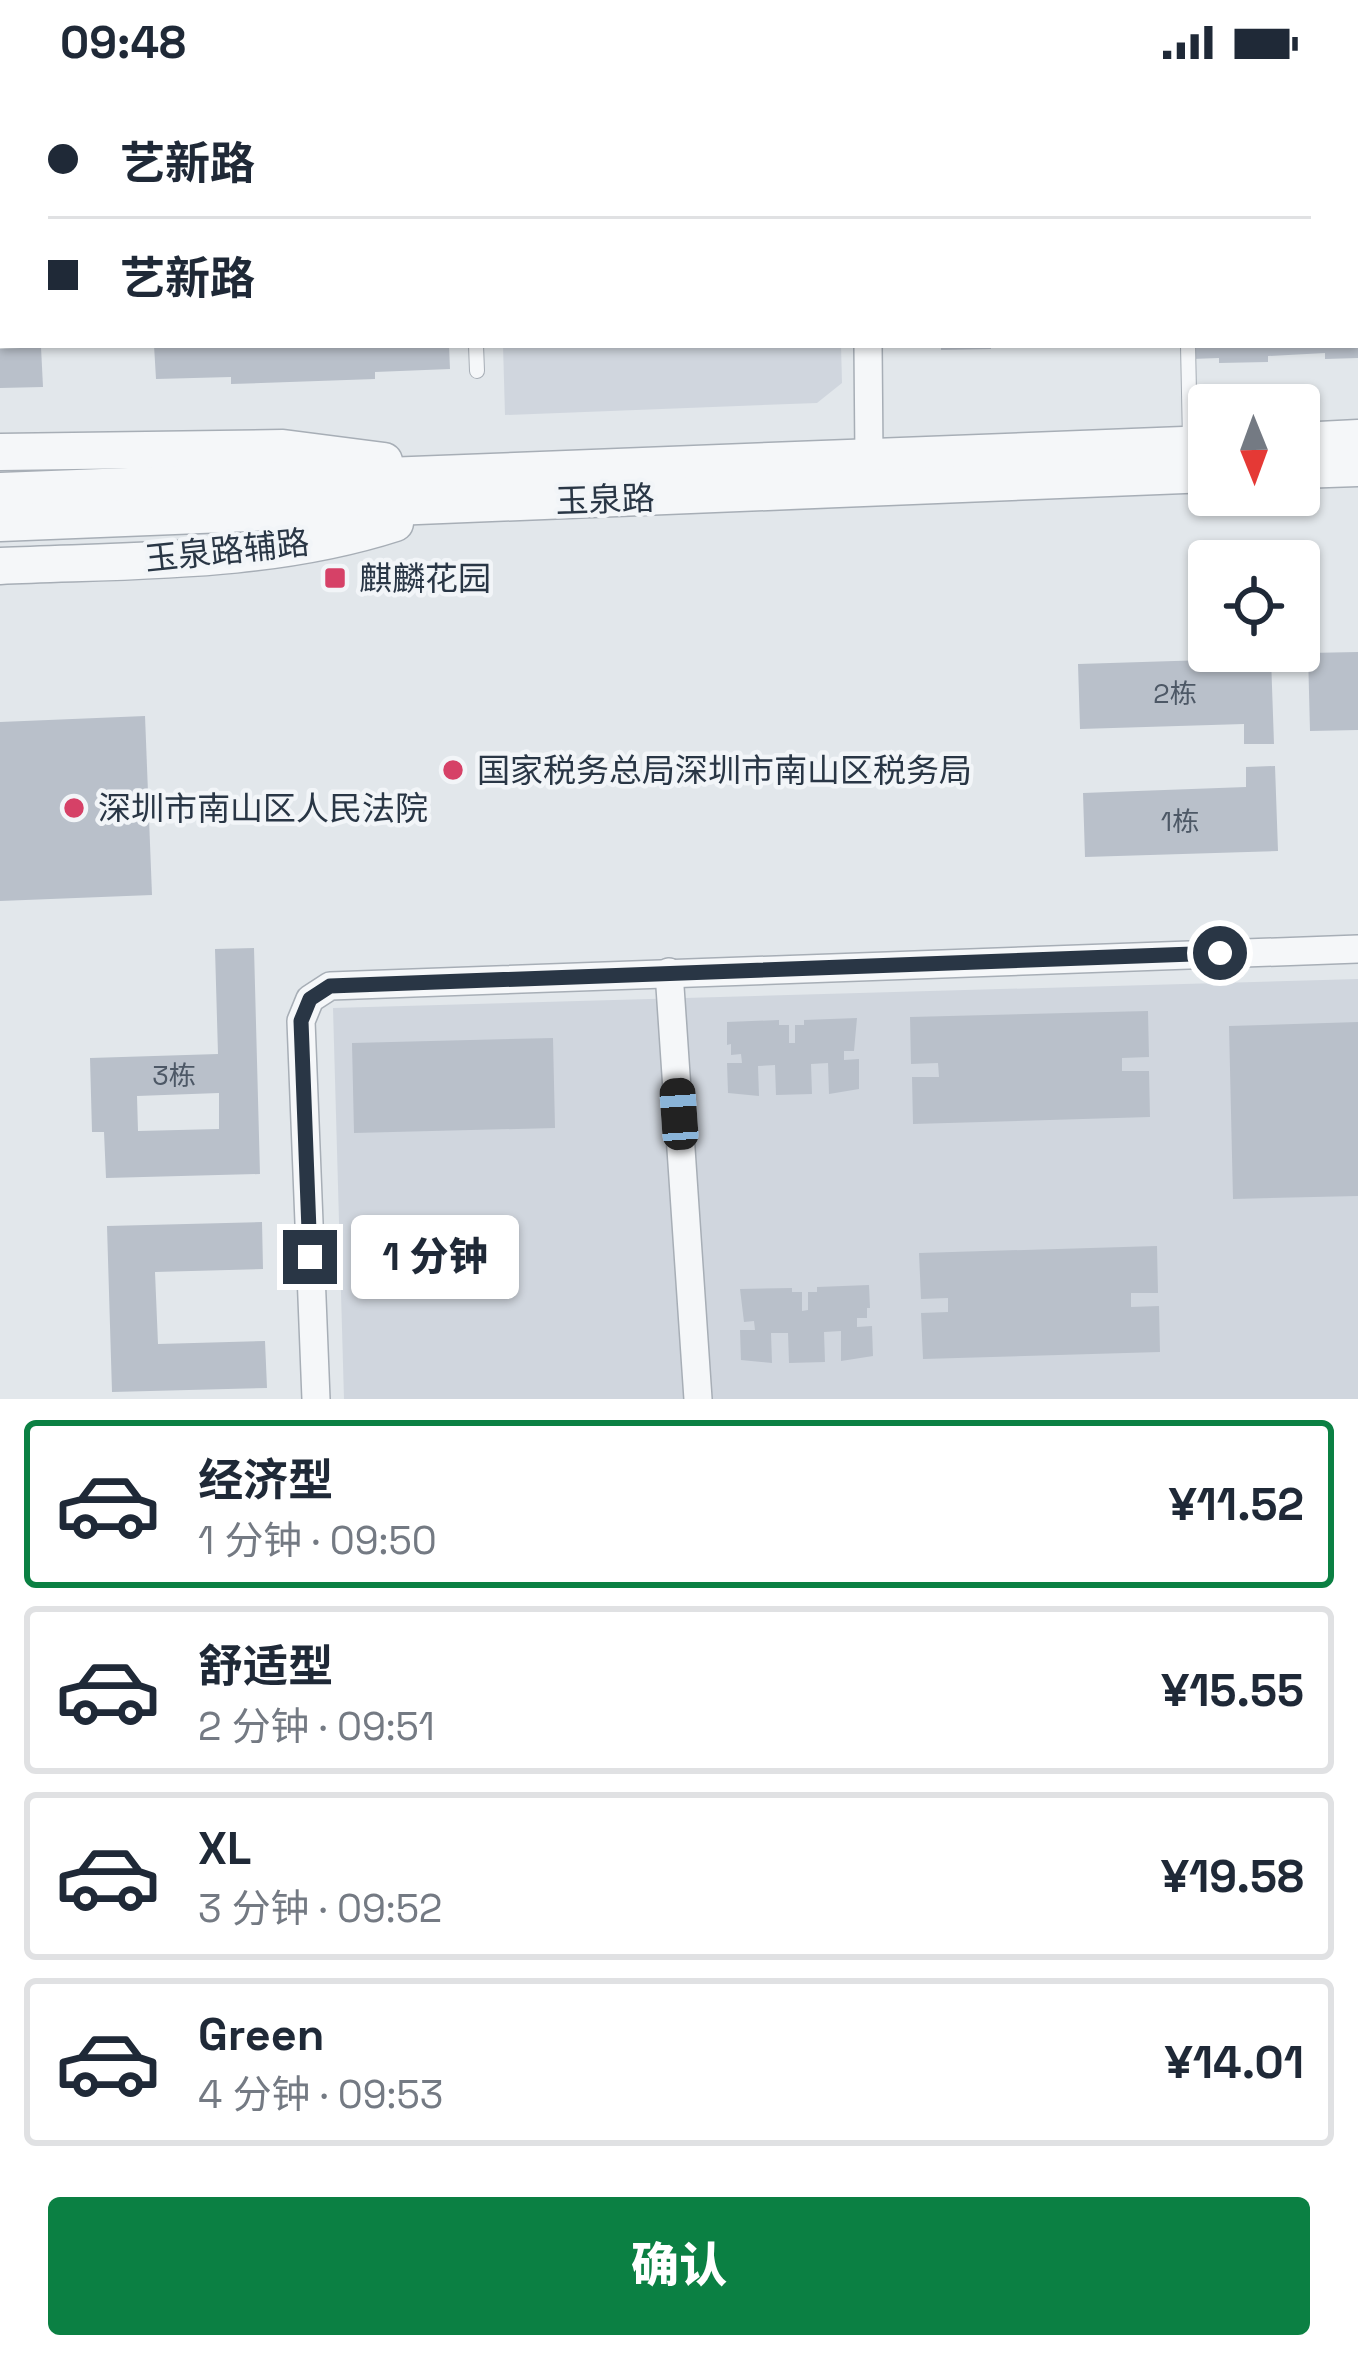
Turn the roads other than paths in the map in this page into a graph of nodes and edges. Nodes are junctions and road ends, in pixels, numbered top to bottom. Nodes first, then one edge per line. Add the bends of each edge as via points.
1 (476, 348) edge
2 (868, 348) edge
3 (1188, 348) edge
4 (477, 371) dead end
5 (1193, 384) edge
6 (1358, 438) edge
7 (1320, 440) edge
8 (0, 452) edge
9 (1188, 454) edge
10 (1188, 455) edge
11 (869, 457) junction
12 (1358, 468) edge
13 (1320, 469) edge
14 (448, 489) junction
15 (0, 491) edge
16 (0, 523) edge
17 (0, 566) edge
18 (1358, 949) edge
19 (669, 972) junction
20 (316, 1399) edge
21 (698, 1399) edge

1 - 4 lane
2 - 11 street
3 - 5 lane
6 - 7 street
8 - 14 street via 284,448 343,453
9 - 11 street, 玉泉路
10 - 14 street, 玉泉路
11 - 14 street, 玉泉路
12 - 13 street
14 - 15 street, 玉泉路
14 - 16 street, 玉泉路
14 - 17 street, 玉泉路辅路 via 374,529 292,548
18 - 19 street
19 - 20 street via 342,984 310,999 301,1021
19 - 21 street

